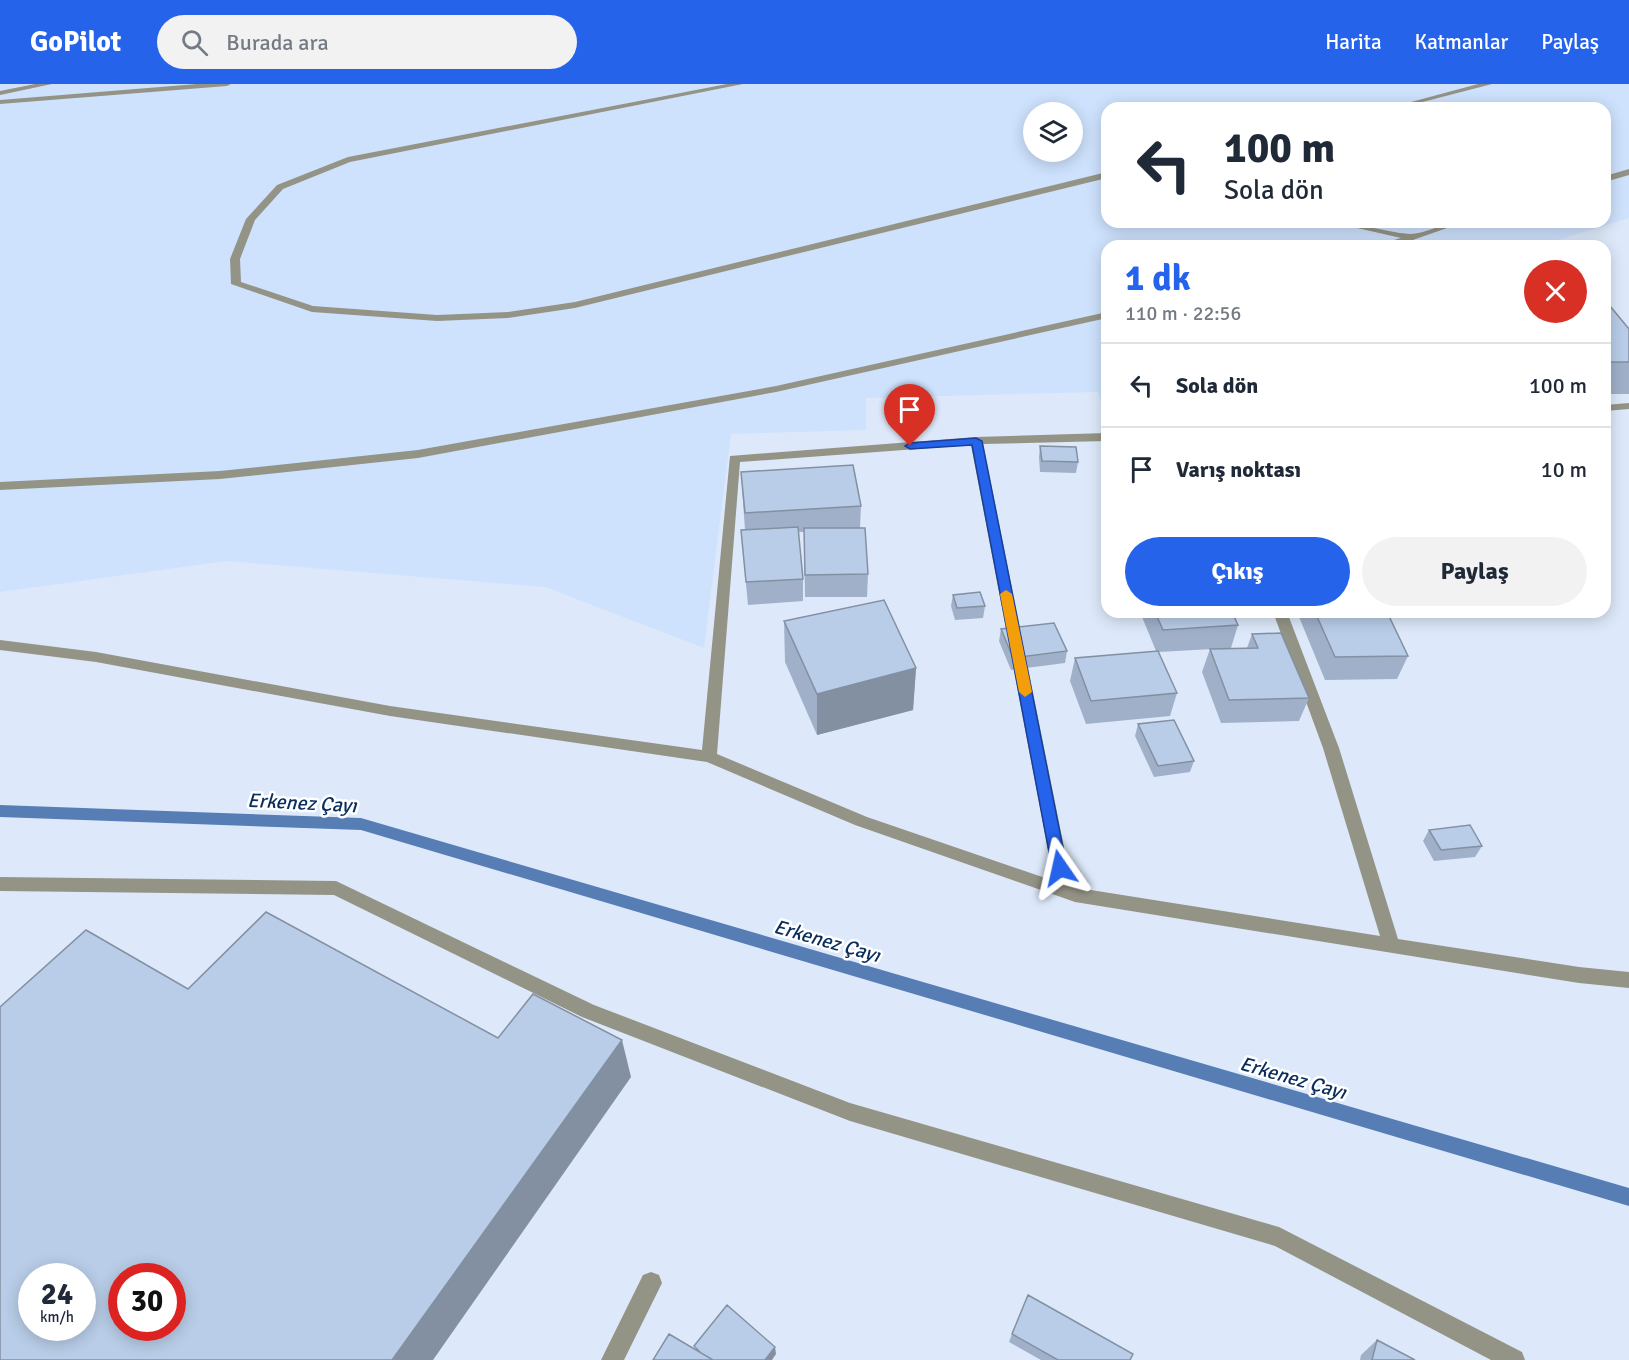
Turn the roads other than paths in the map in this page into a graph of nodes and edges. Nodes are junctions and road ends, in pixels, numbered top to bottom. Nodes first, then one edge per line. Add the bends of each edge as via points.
1 (48, 84) edge
2 (227, 84) edge
3 (739, 84) edge
4 (1488, 84) edge
5 (0, 93) edge
6 (0, 102) edge
7 (1415, 102) dead end
8 (1629, 172) edge
9 (1101, 176) edge
10 (1611, 177) edge
11 (1366, 228) edge
12 (1440, 228) edge
13 (1412, 237) junction
14 (1401, 240) edge
15 (1101, 316) edge
16 (1629, 406) edge
17 (1611, 408) edge
18 (1101, 437) edge
19 (976, 441) junction
20 (0, 486) edge
21 (1282, 618) edge
22 (0, 645) edge
23 (709, 758) junction
24 (0, 884) edge
25 (1064, 891) junction
26 (1391, 945) junction
27 (1629, 980) edge
28 (651, 1283) dead end
29 (612, 1360) edge
30 (1514, 1360) edge

1 - 5 street
2 - 6 street
3 - 9 street via 348,160 279,188 251,219 235,259 236,284 312,309 438,318 508,315 575,305
4 - 7 street
8 - 10 street
11 - 13 street
12 - 13 street
13 - 14 street
15 - 20 street via 776,389 418,454 220,475
16 - 17 street
18 - 19 street
19 - 23 street via 734,459
19 - 25 street
21 - 26 street via 1331,748
22 - 23 street via 96,657 390,711
23 - 25 street via 861,821
24 - 30 street via 336,888 588,1011 850,1112 1279,1237
25 - 26 street
26 - 27 street
28 - 29 street

